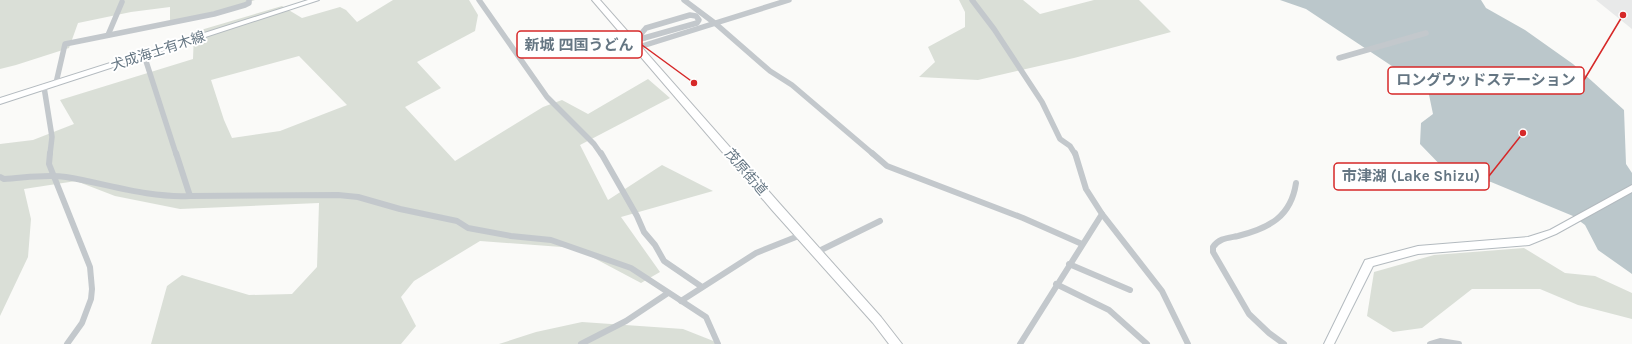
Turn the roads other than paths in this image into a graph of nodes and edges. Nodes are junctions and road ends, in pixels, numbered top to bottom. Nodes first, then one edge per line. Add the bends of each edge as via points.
1 (249, 0) edge
2 (315, 0) edge
3 (479, 0) edge
4 (596, 0) edge
5 (684, 0) edge
6 (789, 0) edge
7 (972, 0) edge
8 (122, 2) dead end
9 (716, 24) junction
10 (1426, 33) dead end
11 (108, 35) junction
12 (639, 42) junction
13 (144, 55) junction
14 (1342, 57) dead end
15 (56, 83) junction
16 (44, 87) junction
17 (0, 101) edge
18 (54, 176) junction
19 (0, 177) edge
20 (1296, 183) dead end
21 (1632, 188) edge
22 (190, 196) junction
23 (1102, 214) junction
24 (880, 221) dead end
25 (801, 235) junction
26 (1082, 244) junction
27 (817, 252) junction
28 (1069, 264) junction
29 (1056, 284) junction
30 (702, 287) junction
31 (1130, 290) dead end
32 (668, 293) junction
33 (680, 301) junction
34 (67, 344) edge
35 (581, 344) edge
36 (718, 344) edge
37 (896, 344) edge
38 (1020, 344) edge
39 (1147, 344) edge
40 (1188, 344) edge
41 (1284, 344) edge
42 (1329, 344) edge
43 (1430, 344) edge
44 (1459, 344) edge

1 - 11 street via 245,6 214,14
2 - 13 street, 犬成海士有木線
3 - 30 street via 547,97 594,144 604,158 638,216 644,232 664,261
4 - 12 main road, 茂原街道
5 - 9 street
6 - 9 street
7 - 23 street via 1042,102 1060,139 1070,146 1075,154 1086,189
8 - 11 street
9 - 12 street
9 - 26 street via 887,166 1023,218
10 - 14 street
11 - 15 street via 65,44
12 - 12 street via 697,23 699,20 696,16 690,15 646,28 640,35
12 - 25 main road, 茂原街道
13 - 15 street, 犬成海士有木線
13 - 22 street
15 - 16 street, 犬成海士有木線
16 - 17 street, 犬成海士有木線
16 - 18 street via 52,137 49,164
18 - 19 street via 4,179
18 - 22 street via 136,194
18 - 34 street via 90,268 92,289 82,323
20 - 41 street via 1289,209 1276,219 1252,231 1220,240 1212,247 1249,314
21 - 42 street via 1553,232 1530,241 1418,250 1369,263
22 - 32 street via 358,197 457,222 468,228 551,240 631,268
23 - 26 street
23 - 40 street via 1162,292
24 - 27 street
25 - 27 main road, 茂原街道
25 - 30 street via 756,253
26 - 28 street
27 - 37 main road, 茂原街道
28 - 29 street
28 - 31 street
29 - 38 street
29 - 39 street via 1109,310
30 - 33 street
32 - 33 street
32 - 35 street via 621,325
33 - 36 street via 706,317
43 - 44 street via 1440,341

